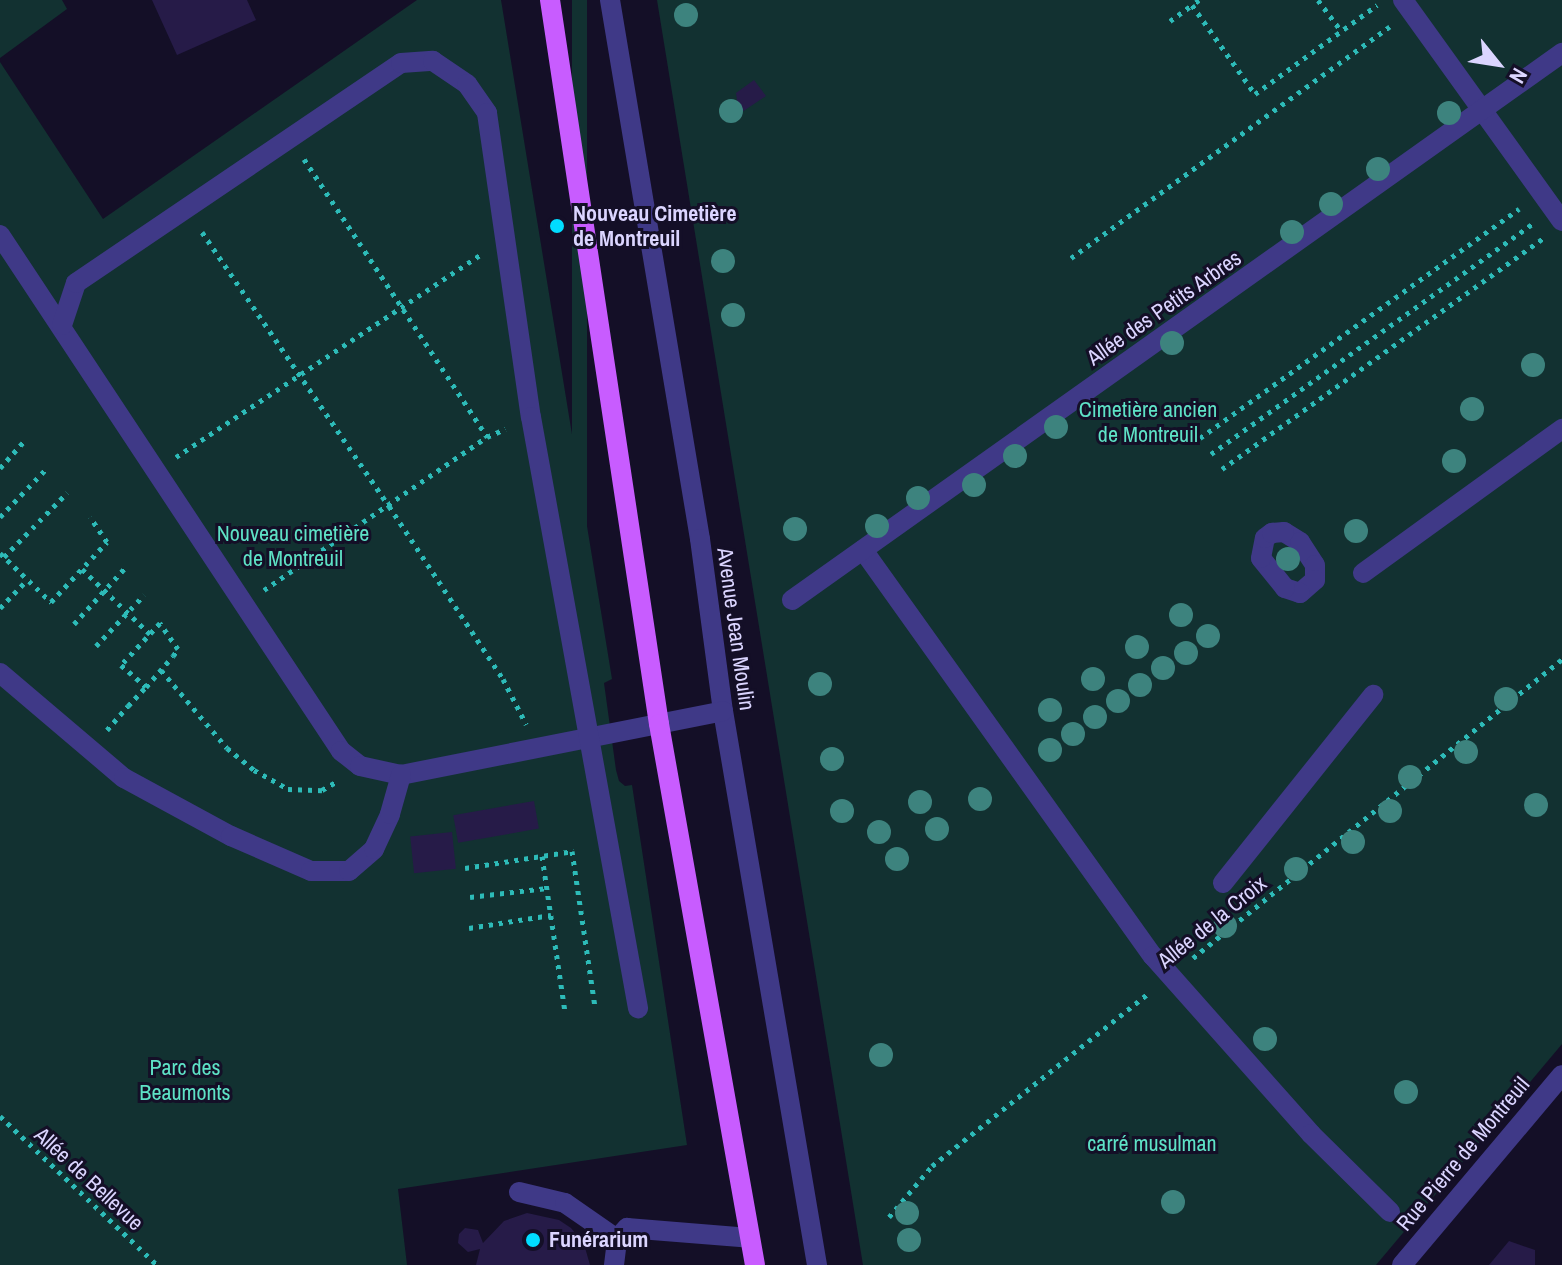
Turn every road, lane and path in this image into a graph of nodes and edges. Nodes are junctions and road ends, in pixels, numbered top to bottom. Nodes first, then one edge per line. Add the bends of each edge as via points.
1 (550, 0) edge
2 (610, 0) edge
3 (1199, 0) edge
4 (1318, 0) edge
5 (1384, 0) edge
6 (1192, 5) junction
7 (1407, 6) edge
8 (1170, 21) dead end
9 (1341, 31) junction
10 (1562, 53) edge
11 (1482, 108) junction
12 (290, 138) junction
13 (186, 208) junction
14 (1552, 214) edge
15 (0, 235) edge
16 (505, 238) junction
17 (1071, 258) dead end
18 (400, 307) junction
19 (62, 325) junction
20 (299, 373) junction
21 (531, 417) junction
22 (1562, 429) edge
23 (487, 437) junction
24 (1200, 438) dead end
25 (24, 441) dead end
26 (1211, 454) dead end
27 (0, 468) edge
28 (47, 468) dead end
29 (1222, 469) dead end
30 (157, 470) junction
31 (67, 493) dead end
32 (389, 506) junction
33 (0, 517) edge
34 (90, 517) dead end
35 (863, 550) junction
36 (2, 555) edge
37 (125, 568) dead end
38 (82, 569) junction
39 (1363, 573) dead end
40 (27, 580) junction
41 (105, 591) junction
42 (144, 595) dead end
43 (792, 600) dead end
44 (244, 604) junction
45 (0, 608) edge
46 (127, 612) junction
47 (74, 624) dead end
48 (150, 634) junction
49 (96, 646) dead end
50 (1562, 659) edge
51 (161, 670) junction
52 (0, 673) edge
53 (146, 687) junction
54 (1373, 695) dead end
55 (128, 706) dead end
56 (723, 711) junction
57 (659, 724) junction
58 (588, 737) junction
59 (538, 746) junction
60 (360, 766) junction
61 (401, 775) junction
62 (584, 849) dead end
63 (572, 851) junction
64 (542, 856) junction
65 (465, 868) dead end
66 (1223, 883) dead end
67 (547, 888) junction
68 (470, 897) dead end
69 (551, 915) junction
70 (469, 928) dead end
71 (1170, 976) junction
72 (595, 1006) dead end
73 (638, 1008) dead end
74 (565, 1011) dead end
75 (1562, 1075) edge
76 (0, 1116) edge
77 (519, 1192) dead end
78 (1390, 1212) dead end
79 (889, 1217) dead end
80 (750, 1238) junction
81 (617, 1239) junction
82 (157, 1265) edge
83 (614, 1265) edge
84 (755, 1265) edge
85 (817, 1265) edge
86 (1402, 1265) edge

1 - 57 main road
2 - 56 street, Avenue Jean Moulin via 675,383
3 - 6 path
4 - 9 path
5 - 9 path
6 - 8 path
6 - 9 path via 1255,94
7 - 11 street
7 - 17 path
10 - 11 street, Allée des Petits Arbres
11 - 14 street
11 - 35 street, Allée des Petits Arbres
12 - 13 street
12 - 16 street via 401,63 433,61 467,84 487,113
12 - 18 path
13 - 19 street via 76,283
13 - 20 path
14 - 24 path
14 - 26 path
14 - 29 path
15 - 19 street
16 - 18 path
16 - 21 street
18 - 20 path
18 - 23 path
19 - 30 street
20 - 30 path
20 - 32 path
21 - 23 path
21 - 58 street
22 - 39 street
23 - 32 path
25 - 27 path
28 - 33 path
30 - 44 street
31 - 36 path
32 - 44 path
32 - 59 path via 503,679
34 - 38 path via 107,542
35 - 43 street, Allée des Petits Arbres
35 - 71 street
36 - 40 path
37 - 41 path
38 - 40 path via 51,602
38 - 41 path
40 - 45 path
41 - 46 path
41 - 47 path
42 - 46 path
44 - 60 street via 341,751
46 - 48 path
46 - 49 path
48 - 51 path via 160,623 178,649
48 - 53 path via 121,665
50 - 71 path, Allée de la Croix
51 - 53 path
51 - 60 path via 227,748 288,789 322,790
52 - 61 street via 124,778 231,836 311,871 349,871 374,849
53 - 55 path
54 - 66 street
56 - 57 street
56 - 85 street, Avenue Jean Moulin
57 - 58 street
57 - 80 main road
58 - 59 street
58 - 73 street
59 - 61 street
60 - 61 street
62 - 63 path
63 - 64 path
63 - 72 path
64 - 65 path
64 - 67 path
67 - 68 path
67 - 69 path
69 - 70 path
69 - 74 path
71 - 78 street via 1311,1134
71 - 79 path, Allée de la Croix via 932,1166
75 - 86 street, Rue Pierre de Montreuil
76 - 82 path, Allée de Bellevue
77 - 81 street via 565,1203
80 - 81 street via 627,1228
80 - 84 main road
81 - 83 street

